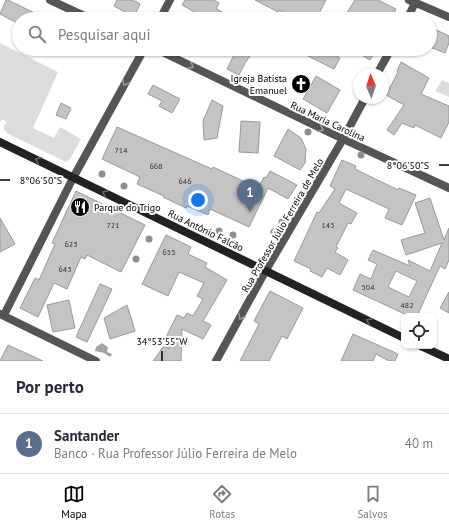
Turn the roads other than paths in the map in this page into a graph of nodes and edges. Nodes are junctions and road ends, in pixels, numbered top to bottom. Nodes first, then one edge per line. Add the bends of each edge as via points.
1 (50, 0) edge
2 (170, 0) edge
3 (412, 1) edge
4 (76, 12) edge
5 (164, 12) edge
6 (409, 12) edge
7 (449, 17) edge
8 (140, 56) edge
9 (171, 56) edge
10 (387, 56) edge
11 (380, 68) edge
12 (361, 104) edge
13 (343, 139) junction
14 (0, 142) edge
15 (73, 178) junction
16 (449, 188) edge
17 (266, 270) junction
18 (2, 314) edge
19 (401, 337) edge
20 (427, 349) edge
21 (449, 360) edge
22 (96, 361) edge
23 (216, 361) edge

1 - 4 street
2 - 5 street
3 - 6 street
3 - 7 street
8 -> 15 street
9 -> 13 street, Rua Maria Carolina
10 - 11 street
12 - 13 street, Rua Professor Júlio Ferreira de Melo
13 - 16 street, Rua Maria Carolina
13 - 17 street, Rua Professor Júlio Ferreira de Melo
15 -> 14 main road, Rua Antônio Falcão
17 -> 15 main road, Rua Antônio Falcão
15 - 18 street
19 -> 17 main road, Rua Antônio Falcão
17 -> 23 street, Rua Professor Júlio Ferreira de Melo
18 - 22 street
20 - 21 main road

